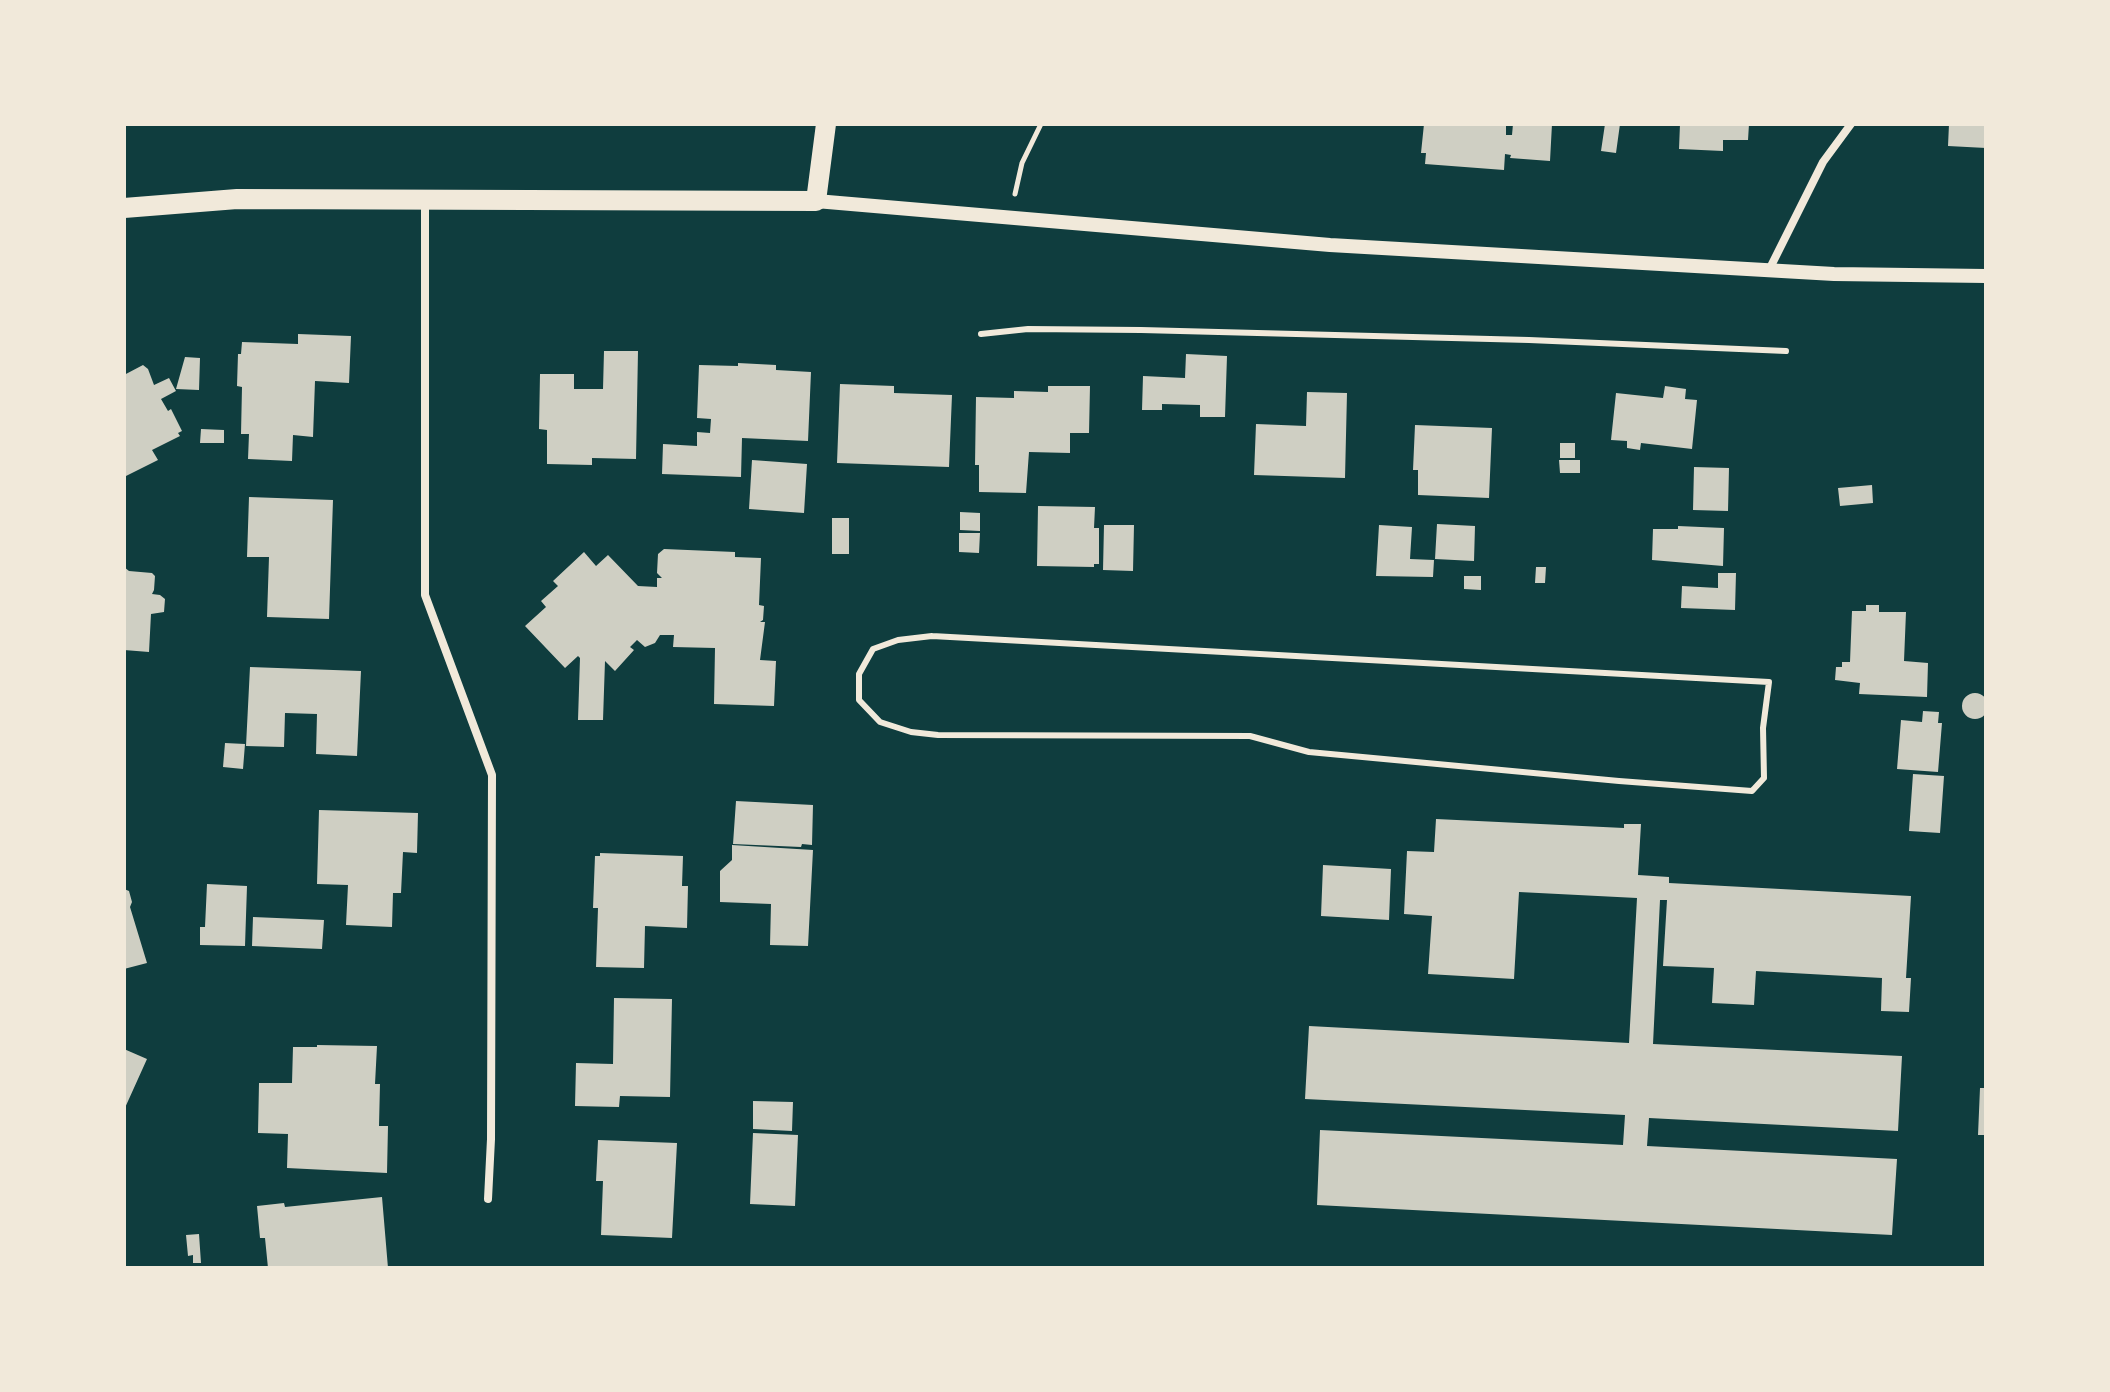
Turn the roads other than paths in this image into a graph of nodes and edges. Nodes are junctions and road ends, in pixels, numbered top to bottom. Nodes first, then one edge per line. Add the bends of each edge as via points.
1 (826, 124) edge
2 (1851, 124) edge
3 (425, 201) junction
4 (816, 201) junction
5 (124, 208) edge
6 (1769, 270) junction
7 (1986, 276) edge
8 (981, 334) dead end
9 (1786, 351) dead end
10 (1769, 682) joint
11 (488, 1199) dead end

1 - 4 main road
2 - 6 street via 1823,162
3 - 4 main road
3 - 5 main road via 237,199
3 - 11 street via 425,595 492,775
4 - 6 street via 1330,245
6 - 7 street
8 - 9 lane via 1141,330
10 - 10 lane via 932,636 873,649 859,674 859,700 880,722 938,735 1250,736 1309,752 1752,791 1764,778

